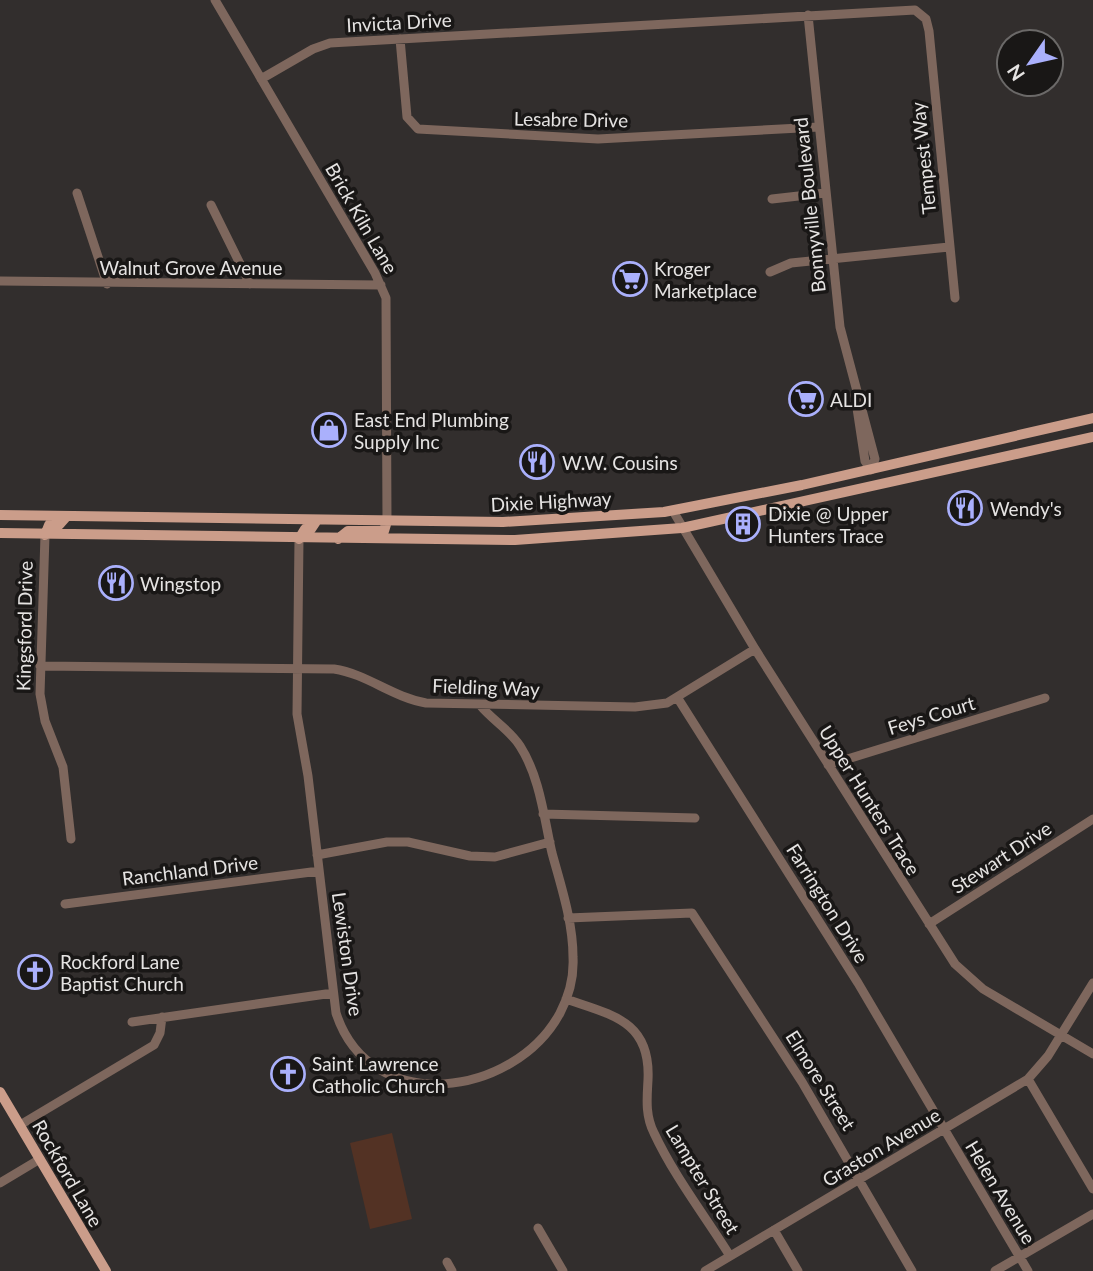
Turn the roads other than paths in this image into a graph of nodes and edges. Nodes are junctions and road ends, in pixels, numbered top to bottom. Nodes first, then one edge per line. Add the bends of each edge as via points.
1 (215, 0) edge
2 (808, 15) junction
3 (923, 15) joint
4 (400, 39) junction
5 (261, 79) junction
6 (819, 127) junction
7 (78, 193) dead end
8 (825, 194) junction
9 (772, 199) dead end
10 (211, 205) dead end
11 (949, 247) junction
12 (832, 259) junction
13 (770, 272) dead end
14 (0, 281) edge
15 (107, 284) junction
16 (250, 284) junction
17 (381, 285) junction
18 (955, 298) dead end
19 (1093, 418) edge
20 (1093, 437) edge
21 (871, 470) junction
22 (839, 495) junction
23 (673, 510) junction
24 (0, 515) edge
25 (67, 516) junction
26 (317, 520) junction
27 (387, 521) junction
28 (682, 528) junction
29 (0, 533) edge
30 (45, 535) junction
31 (299, 539) junction
32 (338, 539) junction
33 (755, 649) junction
34 (40, 666) junction
35 (296, 668) junction
36 (677, 698) junction
37 (1045, 698) dead end
38 (480, 705) junction
39 (828, 765) junction
40 (543, 814) junction
41 (695, 818) dead end
42 (1093, 819) edge
43 (71, 839) dead end
44 (550, 842) junction
45 (317, 855) junction
46 (319, 871) junction
47 (65, 904) dead end
48 (568, 918) junction
49 (929, 924) junction
50 (1093, 983) edge
51 (334, 993) junction
52 (566, 999) junction
53 (162, 1017) junction
54 (132, 1022) dead end
55 (1060, 1036) junction
56 (1093, 1054) edge
57 (1028, 1079) junction
58 (0, 1092) edge
59 (20, 1125) junction
60 (944, 1130) junction
61 (40, 1159) junction
62 (860, 1179) junction
63 (0, 1183) edge
64 (1093, 1189) edge
65 (1093, 1214) edge
66 (538, 1228) dead end
67 (774, 1230) junction
68 (730, 1256) junction
69 (1019, 1256) junction
70 (447, 1262) dead end
71 (106, 1271) edge
72 (452, 1271) edge
73 (563, 1271) edge
74 (705, 1271) edge
75 (798, 1271) edge
76 (912, 1271) edge
77 (995, 1271) edge
78 (1028, 1271) edge

1 - 5 street, Brick Kiln Lane
2 - 3 street, Invicta Drive via 909,9
2 - 4 street, Invicta Drive
2 - 6 street, Bonnyville Boulevard
3 - 11 street, Tempest Way via 929,31
4 - 5 street, Invicta Drive via 324,45
4 - 6 street, Lesabre Drive via 407,117 418,129 598,139
5 - 17 street, Brick Kiln Lane
6 - 8 street, Bonnyville Boulevard
7 - 15 street
8 - 9 street
8 - 12 street, Bonnyville Boulevard
10 - 16 street
11 - 12 street
11 - 18 street, Tempest Way
12 - 13 street via 791,263
12 - 21 street, Bonnyville Boulevard via 855,410
14 - 15 street, Walnut Grove Avenue
15 - 16 street, Walnut Grove Avenue
16 - 17 street, Walnut Grove Avenue
17 - 27 street, Brick Kiln Lane via 389,335
19 - 21 main road, Dixie Highway
20 - 22 main road, Dixie Highway
21 - 22 main road via 865,484
21 - 23 main road, Dixie Highway
22 - 28 main road, Dixie Highway
23 - 27 main road, Dixie Highway via 550,521
23 - 28 street, Upper Hunters Trace
24 - 25 main road, Dixie Highway
25 - 26 main road, Dixie Highway
25 - 30 main road via 59,525 50,525
26 - 27 main road, Dixie Highway
26 - 31 main road
27 - 32 main road via 384,531 348,531
28 - 32 main road, Dixie Highway via 551,540
28 - 33 street, Upper Hunters Trace
29 - 30 main road, Dixie Highway
30 - 31 main road, Dixie Highway
30 - 34 street, Kingsford Drive
31 - 32 main road, Dixie Highway
31 - 35 street, Lewiston Drive
33 - 36 street, Fielding Way
33 - 39 street, Upper Hunters Trace
34 - 35 street, Fielding Way
34 - 43 street, Kingsford Drive via 40,702 63,767
35 - 38 street, Fielding Way via 355,673 413,701
35 - 45 street, Lewiston Drive via 297,715
36 - 38 street, Fielding Way via 646,707
36 - 60 street, Farrington Drive via 810,905
37 - 39 street, Feys Court
38 - 40 street, Lewiston Drive via 520,745
39 - 49 street, Upper Hunters Trace
40 - 41 street
40 - 44 street, Lewiston Drive
42 - 49 street, Stewart Drive
44 - 45 street via 495,857 408,842
44 - 48 street, Lewiston Drive
45 - 46 street, Lewiston Drive
46 - 47 street, Ranchland Drive
46 - 51 street, Lewiston Drive
48 - 52 street, Lewiston Drive via 573,961
48 - 62 street, Elmore Street via 692,913 803,1082
49 - 55 street, Upper Hunters Trace via 970,979
50 - 55 street, Graston Avenue
51 - 52 street, Lewiston Drive via 340,1026 363,1057 403,1079 441,1084 482,1077 520,1058 549,1030
51 - 53 street
52 - 68 street, Lampter Street via 619,1018 638,1034 647,1056 646,1105 653,1132
53 - 54 street
53 - 59 street via 154,1045
55 - 56 street, Upper Hunters Trace
55 - 57 street, Graston Avenue
57 - 60 street, Graston Avenue
57 - 64 street
58 - 59 main road, Rockford Lane
59 - 61 main road, Rockford Lane
60 - 62 street, Graston Avenue
60 - 69 street, Helen Avenue
61 - 63 street
61 - 71 main road, Rockford Lane
62 - 67 street, Graston Avenue
62 - 76 street, Elmore Street
65 - 69 street
66 - 73 street
67 - 68 street, Graston Avenue
67 - 75 street
68 - 74 street, Graston Avenue
69 - 77 street
69 - 78 street, Helen Avenue
70 - 72 street

